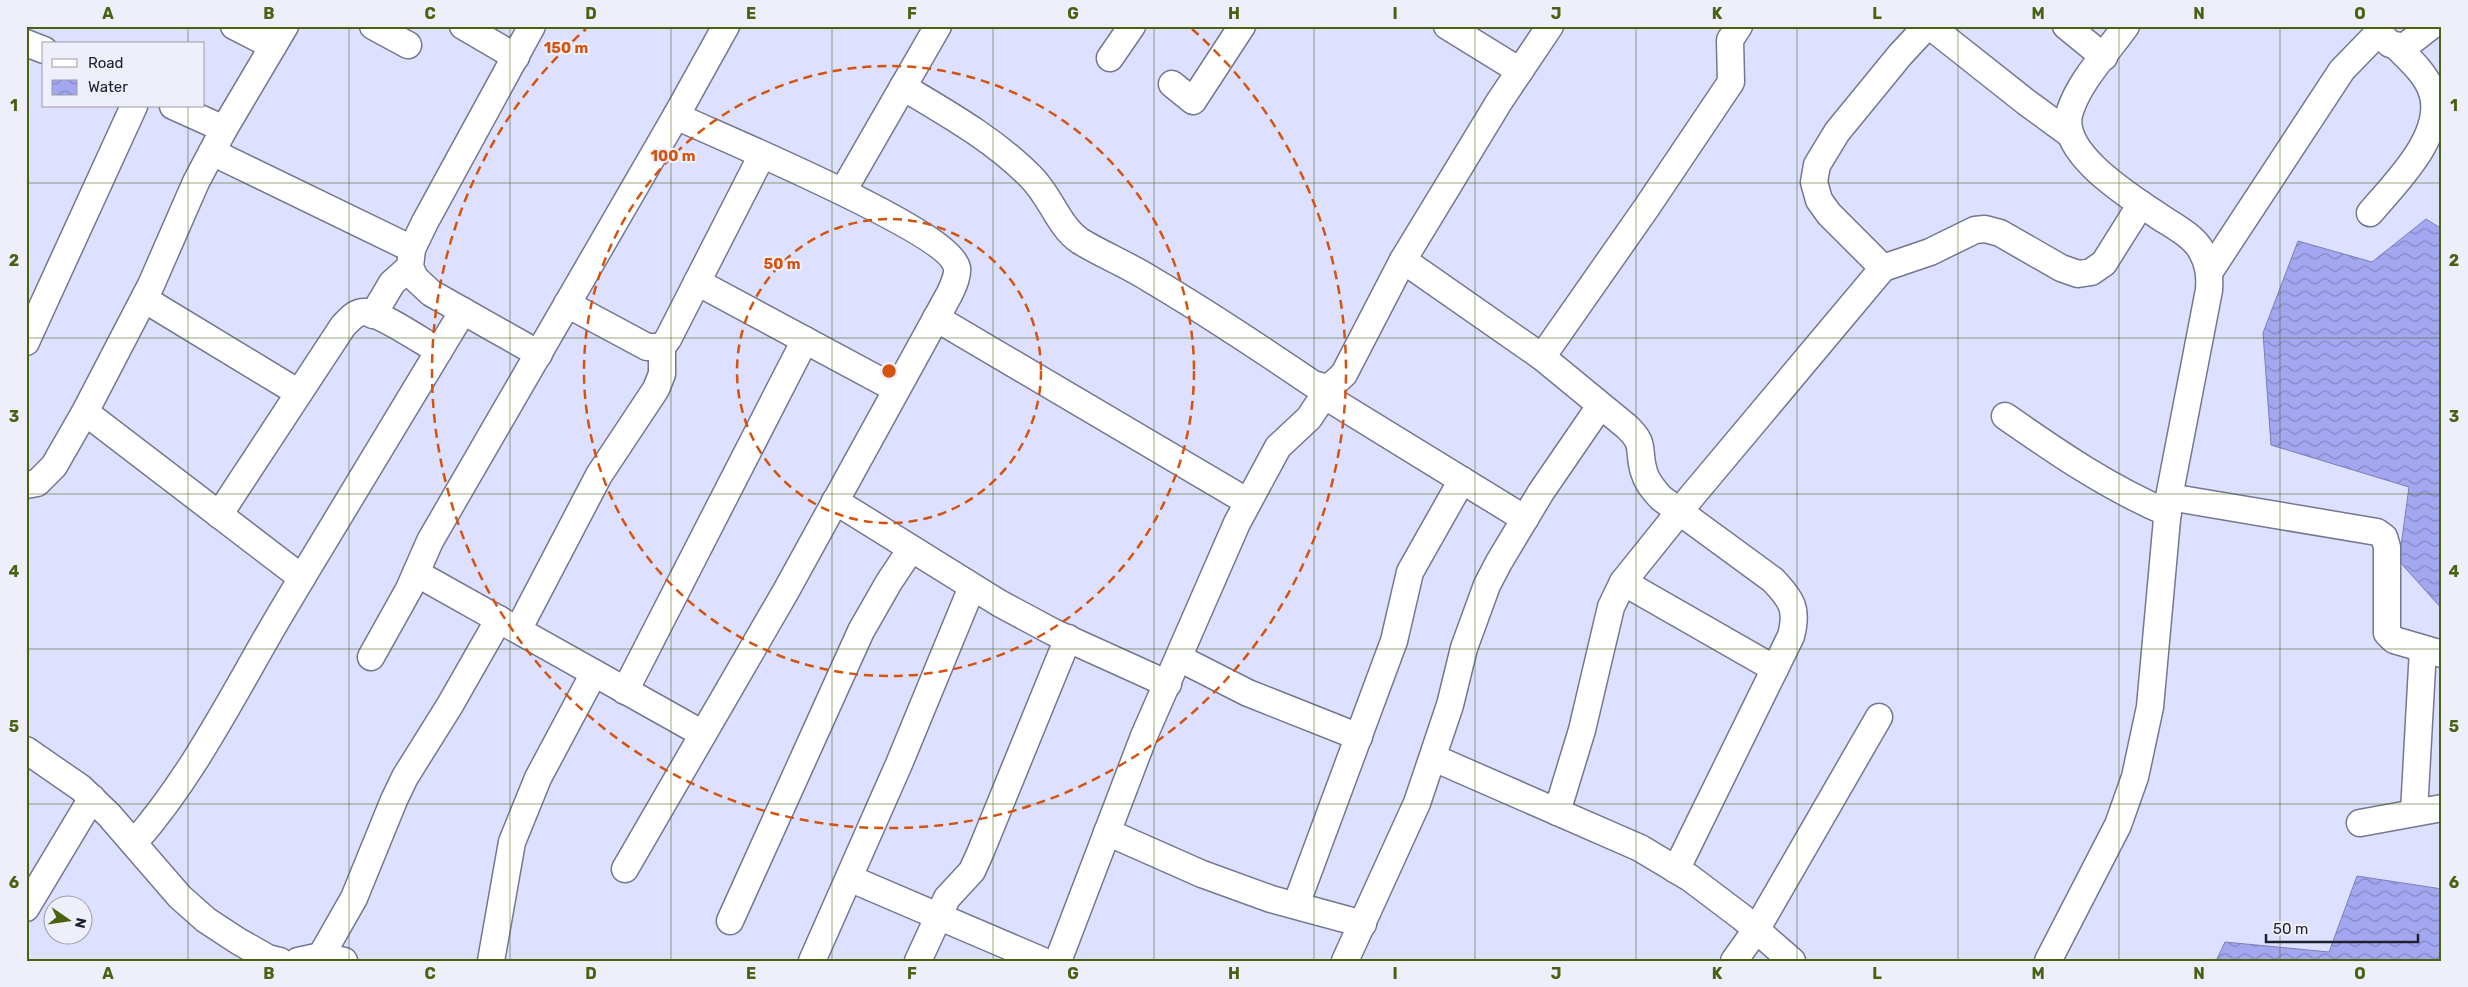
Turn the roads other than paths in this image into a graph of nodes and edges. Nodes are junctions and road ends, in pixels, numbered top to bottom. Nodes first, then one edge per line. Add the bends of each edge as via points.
1 (234, 26) edge
2 (373, 26) edge
3 (463, 26) edge
4 (532, 26) edge
5 (726, 26) edge
6 (938, 26) edge
7 (1132, 26) edge
8 (1242, 26) edge
9 (1447, 26) edge
10 (1550, 26) edge
11 (1739, 26) edge
12 (1929, 26) edge
13 (2066, 26) edge
14 (2126, 26) edge
15 (2431, 26) edge
16 (2382, 35) edge
17 (279, 36) edge
18 (26, 43) edge
19 (408, 45) dead end
20 (42, 49) edge
21 (516, 57) junction
22 (2104, 57) junction
23 (1110, 58) dead end
24 (1520, 71) junction
25 (1172, 84) dead end
26 (903, 87) junction
27 (133, 108) edge
28 (177, 108) edge
29 (676, 116) junction
30 (224, 129) junction
31 (2068, 132) junction
32 (212, 152) junction
33 (762, 155) junction
34 (843, 191) junction
35 (2141, 204) junction
36 (2370, 213) dead end
37 (411, 258) junction
38 (1403, 260) junction
39 (1882, 268) junction
40 (2210, 271) junction
41 (697, 282) junction
42 (144, 298) junction
43 (567, 304) junction
44 (463, 311) junction
45 (32, 312) edge
46 (373, 315) junction
47 (936, 318) junction
48 (805, 340) junction
49 (26, 342) edge
50 (662, 347) junction
51 (439, 350) junction
52 (539, 354) junction
53 (1542, 357) junction
54 (896, 389) junction
55 (1327, 392) junction
56 (299, 393) junction
57 (1600, 406) junction
58 (85, 412) junction
59 (2005, 416) dead end
60 (1462, 480) junction
61 (26, 485) edge
62 (835, 501) junction
63 (1248, 502) junction
64 (2169, 505) junction
65 (1678, 512) junction
66 (219, 515) junction
67 (1525, 519) junction
68 (911, 550) junction
69 (416, 573) junction
70 (302, 578) junction
71 (1623, 582) junction
72 (972, 587) junction
73 (508, 625) junction
74 (1068, 638) junction
75 (2432, 651) edge
76 (371, 657) dead end
77 (1178, 658) junction
78 (1775, 669) junction
79 (594, 673) junction
80 (1168, 684) junction
81 (625, 691) junction
82 (1879, 717) dead end
83 (703, 734) junction
84 (1359, 737) junction
85 (26, 750) edge
86 (1434, 758) junction
87 (92, 798) junction
88 (2442, 808) edge
89 (1557, 812) junction
90 (2414, 812) junction
91 (2360, 823) dead end
92 (1107, 832) junction
93 (134, 843) junction
94 (625, 869) dead end
95 (1676, 870) junction
96 (849, 878) junction
97 (1296, 906) junction
98 (26, 908) edge
99 (939, 917) junction
100 (730, 921) dead end
101 (1363, 924) junction
102 (1756, 930) junction
103 (321, 959) edge
104 (280, 961) edge
105 (491, 961) edge
106 (812, 961) edge
107 (918, 961) edge
108 (1043, 961) edge
109 (1058, 961) edge
110 (1345, 961) edge
111 (1734, 961) edge
112 (1792, 961) edge
113 (2048, 961) edge

1 - 17 street
2 - 19 street
3 - 21 street
4 - 21 street
5 - 29 street
6 - 26 street
7 - 23 street
8 - 25 street via 1193,101
9 - 24 street
10 - 24 street
11 - 53 street via 1730,40 1731,82
12 - 31 street
12 - 39 street via 1900,55 1837,132 1817,164 1814,182 1819,200
13 - 22 street
14 - 22 street
15 - 16 street via 2404,47
16 - 36 street via 2425,77 2434,103 2428,136 2418,154
16 - 40 street via 2342,70
17 - 30 street
18 - 20 street
21 - 37 street
22 - 31 street via 2079,91 2069,113
24 - 38 street
26 - 34 street
26 - 55 street via 979,133 1029,175 1043,190 1066,229 1080,241 1163,286
27 - 45 street
28 - 30 street
29 - 33 street
29 - 43 street
30 - 32 street
31 - 35 street via 2088,162
32 - 37 street
32 - 42 street
33 - 34 street
33 - 41 street
34 - 47 street via 949,255 957,267 956,280
35 - 39 street via 2104,263 2091,272 2078,274 2062,268 2000,233 1985,229 1975,230 1930,252
35 - 40 street via 2184,232 2200,248
37 - 44 street via 415,278 431,293
37 - 46 street
38 - 53 street
38 - 55 street via 1344,374
39 - 65 street
40 - 64 street
41 - 48 street
41 - 50 street
42 - 56 street
42 - 58 street
43 - 50 street via 648,347
43 - 52 street
44 - 51 street
44 - 52 street
45 - 49 street
46 - 51 street
46 - 56 street via 366,312 355,314 343,326
47 - 54 street
47 - 63 street
48 - 54 street
48 - 81 street
50 - 73 street via 662,374 656,389 599,475
51 - 70 street
52 - 69 street via 430,541
53 - 57 street
54 - 62 street
55 - 60 street
55 - 63 street via 1309,418 1278,448
56 - 66 street
57 - 65 street via 1637,436 1649,484
57 - 67 street
58 - 61 street via 54,466 37,483
58 - 66 street
59 - 64 street via 2094,477 2130,497
60 - 67 street
60 - 84 street via 1410,572 1394,642
62 - 68 street
62 - 83 street
63 - 77 street
64 - 75 street via 2377,532 2384,537 2387,547 2387,633 2394,640
64 - 113 street via 2150,707 2135,777 2118,825
65 - 71 street
65 - 78 street via 1773,580 1788,596 1794,622
66 - 70 street
67 - 86 street via 1487,586 1464,648
68 - 72 street
68 - 100 street via 862,630
69 - 73 street
69 - 76 street
70 - 93 street via 179,787
71 - 78 street
71 - 89 street via 1611,607 1582,730
72 - 74 street
72 - 96 street
73 - 79 street
73 - 103 street via 450,705 405,777 354,898
74 - 80 street
74 - 99 street via 972,871 947,898
75 - 90 street
77 - 80 street
77 - 84 street via 1257,697
78 - 95 street
79 - 81 street
79 - 105 street via 535,786 512,842
80 - 92 street
81 - 83 street
82 - 102 street
83 - 94 street
84 - 97 street
85 - 87 street via 47,762
86 - 89 street
86 - 101 street
87 - 93 street
87 - 98 street
88 - 90 street
89 - 95 street via 1640,848
90 - 91 street
92 - 97 street via 1202,874
92 - 109 street
93 - 104 street via 180,897 206,920 268,958
95 - 102 street
96 - 99 street
96 - 106 street
97 - 101 street
99 - 107 street
99 - 108 street
101 - 110 street
102 - 111 street
102 - 112 street

